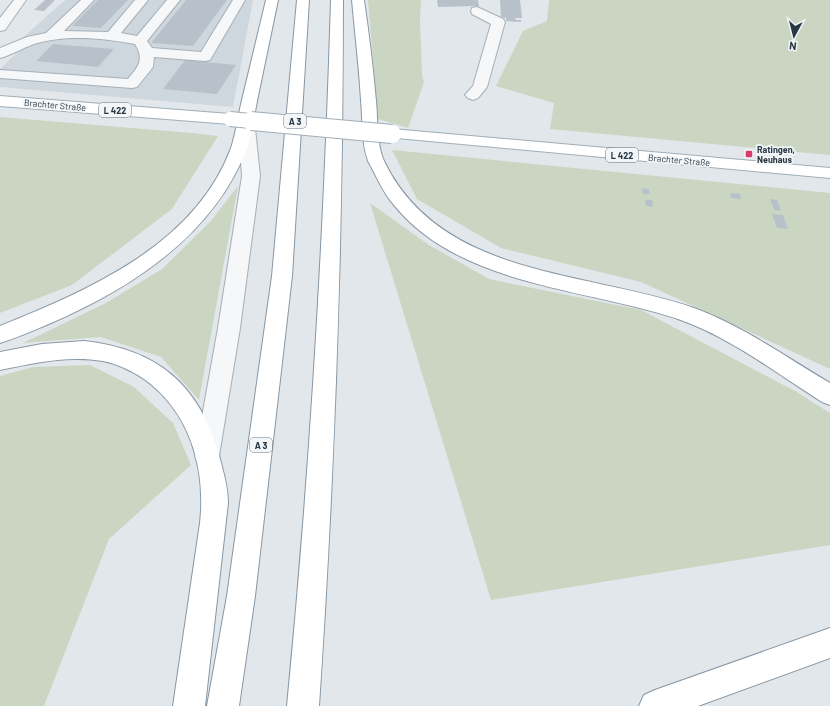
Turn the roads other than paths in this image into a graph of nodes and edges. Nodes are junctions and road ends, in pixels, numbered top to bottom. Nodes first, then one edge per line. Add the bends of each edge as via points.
1 (20, 0) edge
2 (88, 0) edge
3 (142, 0) edge
4 (174, 0) edge
5 (239, 0) edge
6 (272, 0) edge
7 (302, 0) edge
8 (337, 0) edge
9 (358, 0) edge
10 (477, 11) dead end
11 (0, 27) edge
12 (51, 36) junction
13 (110, 36) junction
14 (144, 46) junction
15 (1, 53) edge
16 (0, 74) edge
17 (473, 95) dead end
18 (0, 101) edge
19 (238, 119) junction
20 (830, 173) edge
21 (0, 335) edge
22 (0, 361) edge
23 (830, 395) edge
24 (207, 456) junction
25 (830, 643) edge
26 (189, 706) edge
27 (223, 706) edge
28 (303, 706) edge
29 (655, 706) edge

1 - 11 lane
2 - 12 lane
3 - 13 lane
4 - 14 lane
5 - 14 lane via 205,57
6 - 19 main road
7 - 27 main road, A 3 via 293,153 282,276 241,596
8 - 28 main road via 337,97 331,270 313,597
9 - 23 main road via 374,156 399,202 425,226 457,248 489,262 688,315 744,342
10 - 17 lane via 498,22 480,87
12 - 13 lane
12 - 15 lane via 36,38
13 - 14 lane
14 - 16 lane via 146,67 132,84
18 - 19 main road, Brachter Straße / L 422
19 - 20 main road, Brachter Straße / L 422, bridge
19 - 21 main road via 239,147 232,168 192,222 170,242 112,284 78,302
19 - 24 lane via 251,176
22 - 24 main road via 35,353 67,350 97,351 127,358 151,371 173,388 189,410 200,432
24 - 26 main road via 216,492
25 - 29 main road

